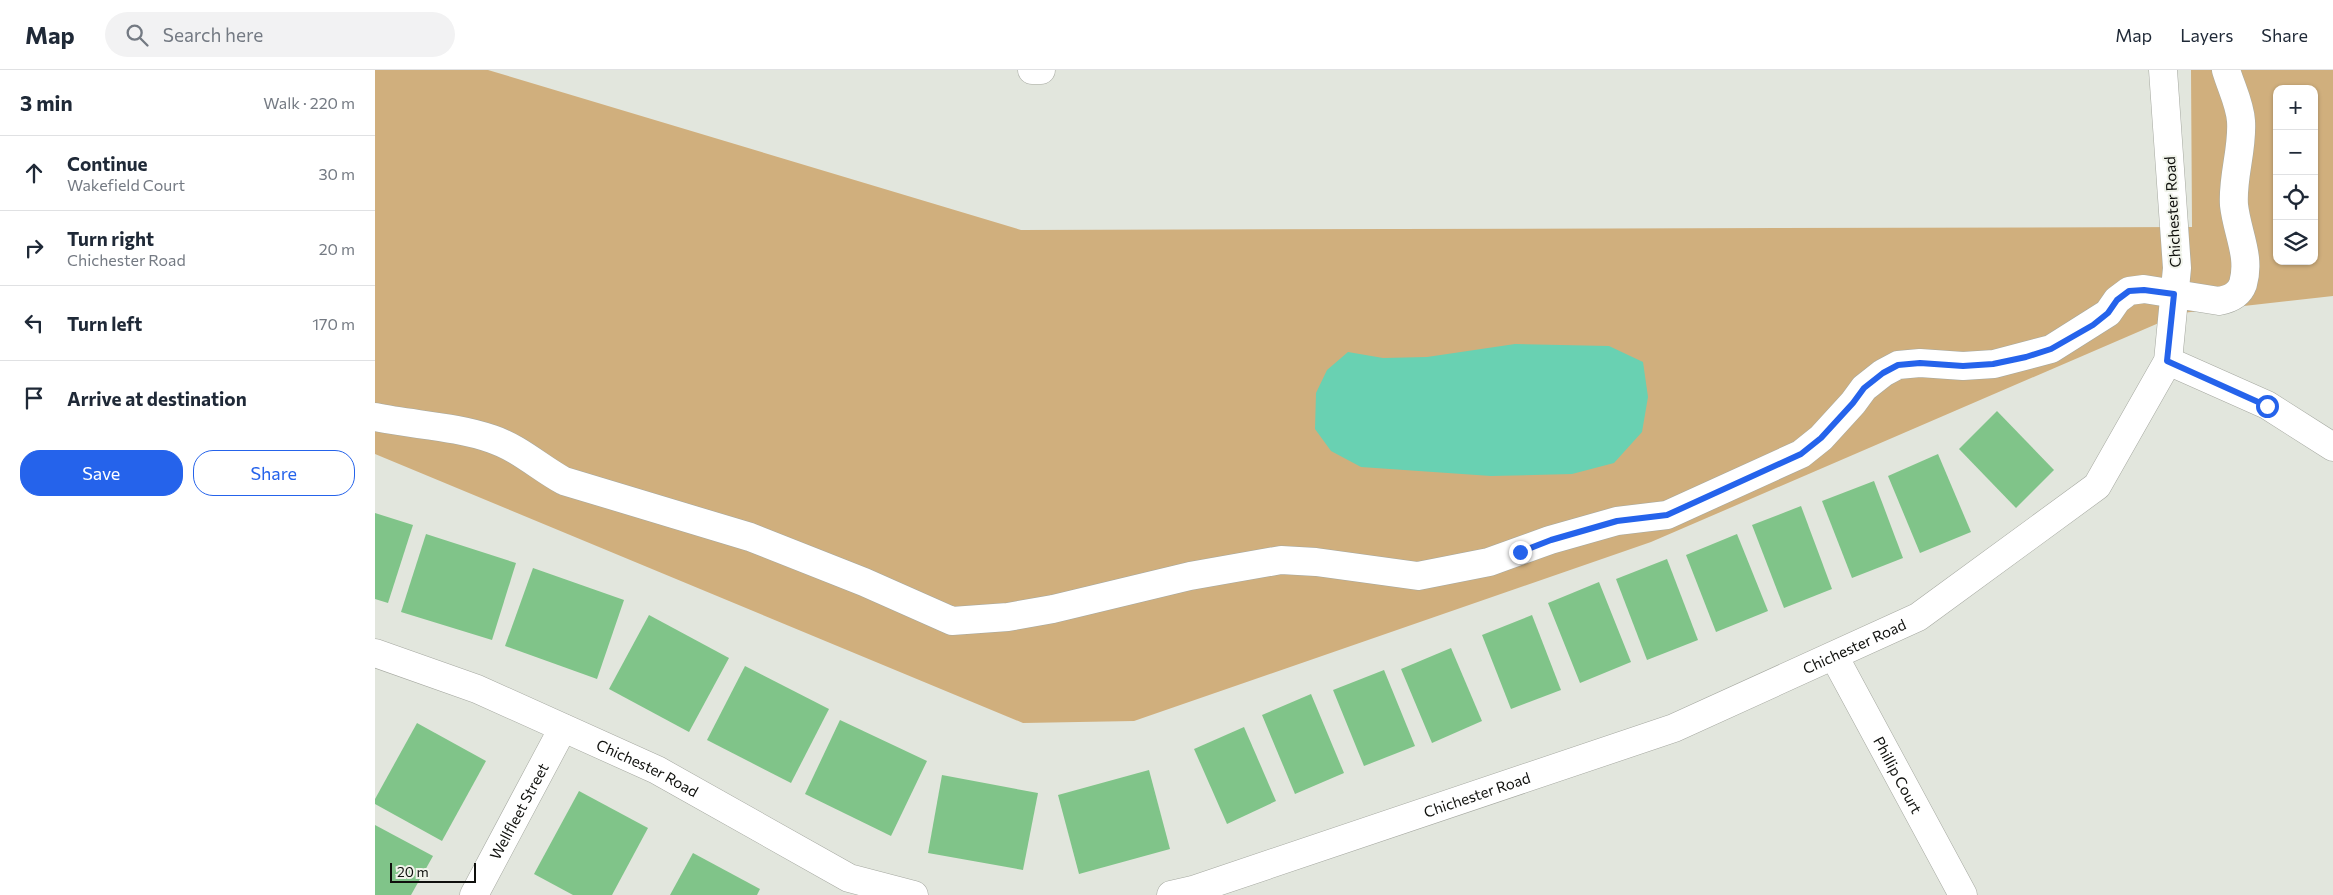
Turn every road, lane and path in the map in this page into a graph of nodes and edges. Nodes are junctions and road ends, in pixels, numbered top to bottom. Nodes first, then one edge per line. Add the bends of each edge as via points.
1 (1032, 70) edge
2 (1041, 70) edge
3 (2163, 70) edge
4 (2226, 70) edge
5 (2174, 294) junction
6 (2167, 361) junction
7 (375, 418) edge
8 (2333, 447) edge
9 (375, 653) edge
10 (1834, 656) junction
11 (563, 728) junction
12 (845, 886) edge
13 (474, 895) edge
14 (914, 895) edge
15 (1171, 895) edge
16 (1963, 895) edge

1 - 2 street
3 - 5 street, Chichester Road via 2177,268
4 - 5 street via 2241,122 2234,207 2246,270 2242,287 2231,299
5 - 6 street, Chichester Road
5 - 7 street via 2129,291 2093,325 2051,349 2026,357 1963,366 1898,365 1864,388 1821,438 1801,454 1667,515 1617,521 1489,562 1418,576 1281,560 1190,576 1053,609 970,620 952,621 750,537 564,481 520,452 491,439
6 - 8 street via 2267,406
6 - 10 street, Chichester Road via 2097,486 1918,617
9 - 11 street, Chichester Road via 477,690
10 - 15 street, Chichester Road via 1674,728
10 - 16 street, Phillip Court
11 - 12 street, Chichester Road via 657,770
11 - 13 street, Wellfleet Street
12 - 14 street, Chichester Road

